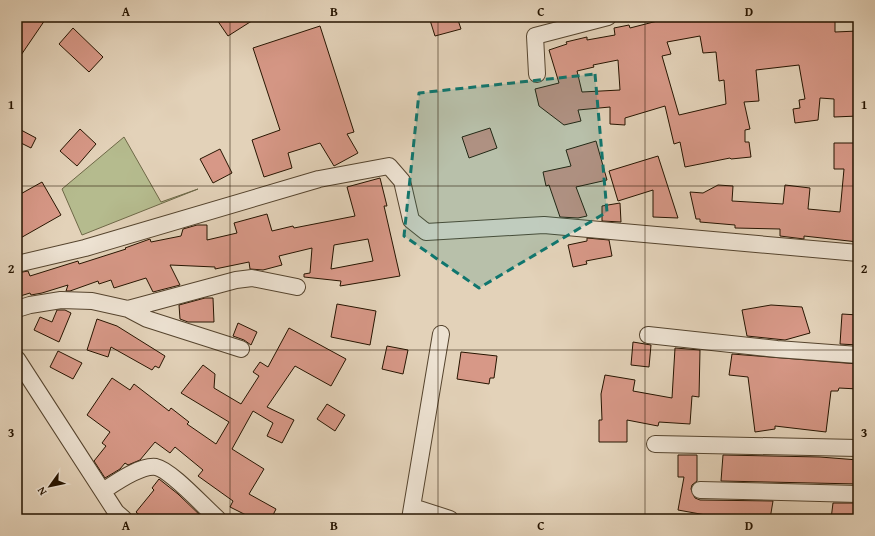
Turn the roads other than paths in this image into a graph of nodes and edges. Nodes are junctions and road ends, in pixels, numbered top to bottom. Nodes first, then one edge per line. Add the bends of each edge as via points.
1 (608, 17) edge
2 (537, 74) dead end
3 (858, 252) edge
4 (17, 264) edge
5 (297, 287) dead end
6 (17, 309) edge
7 (128, 309) junction
8 (440, 334) dead end
9 (648, 335) dead end
10 (241, 349) dead end
11 (858, 355) edge
12 (17, 359) edge
13 (655, 444) dead end
14 (858, 448) edge
15 (700, 490) dead end
16 (102, 491) junction
17 (858, 494) edge
18 (411, 513) edge
19 (117, 517) edge
20 (218, 519) edge
21 (450, 519) edge

1 - 2 street via 535,36
3 - 4 street via 544,225 426,232 411,220 402,181 389,166 319,178 85,248
5 - 7 street via 252,278
6 - 7 street via 61,300 92,301
7 - 10 street via 147,319
8 - 18 street
9 - 11 street
12 - 16 street
13 - 14 street
15 - 17 street
16 - 19 street
16 - 20 street via 141,469 156,467 172,476
18 - 21 street

